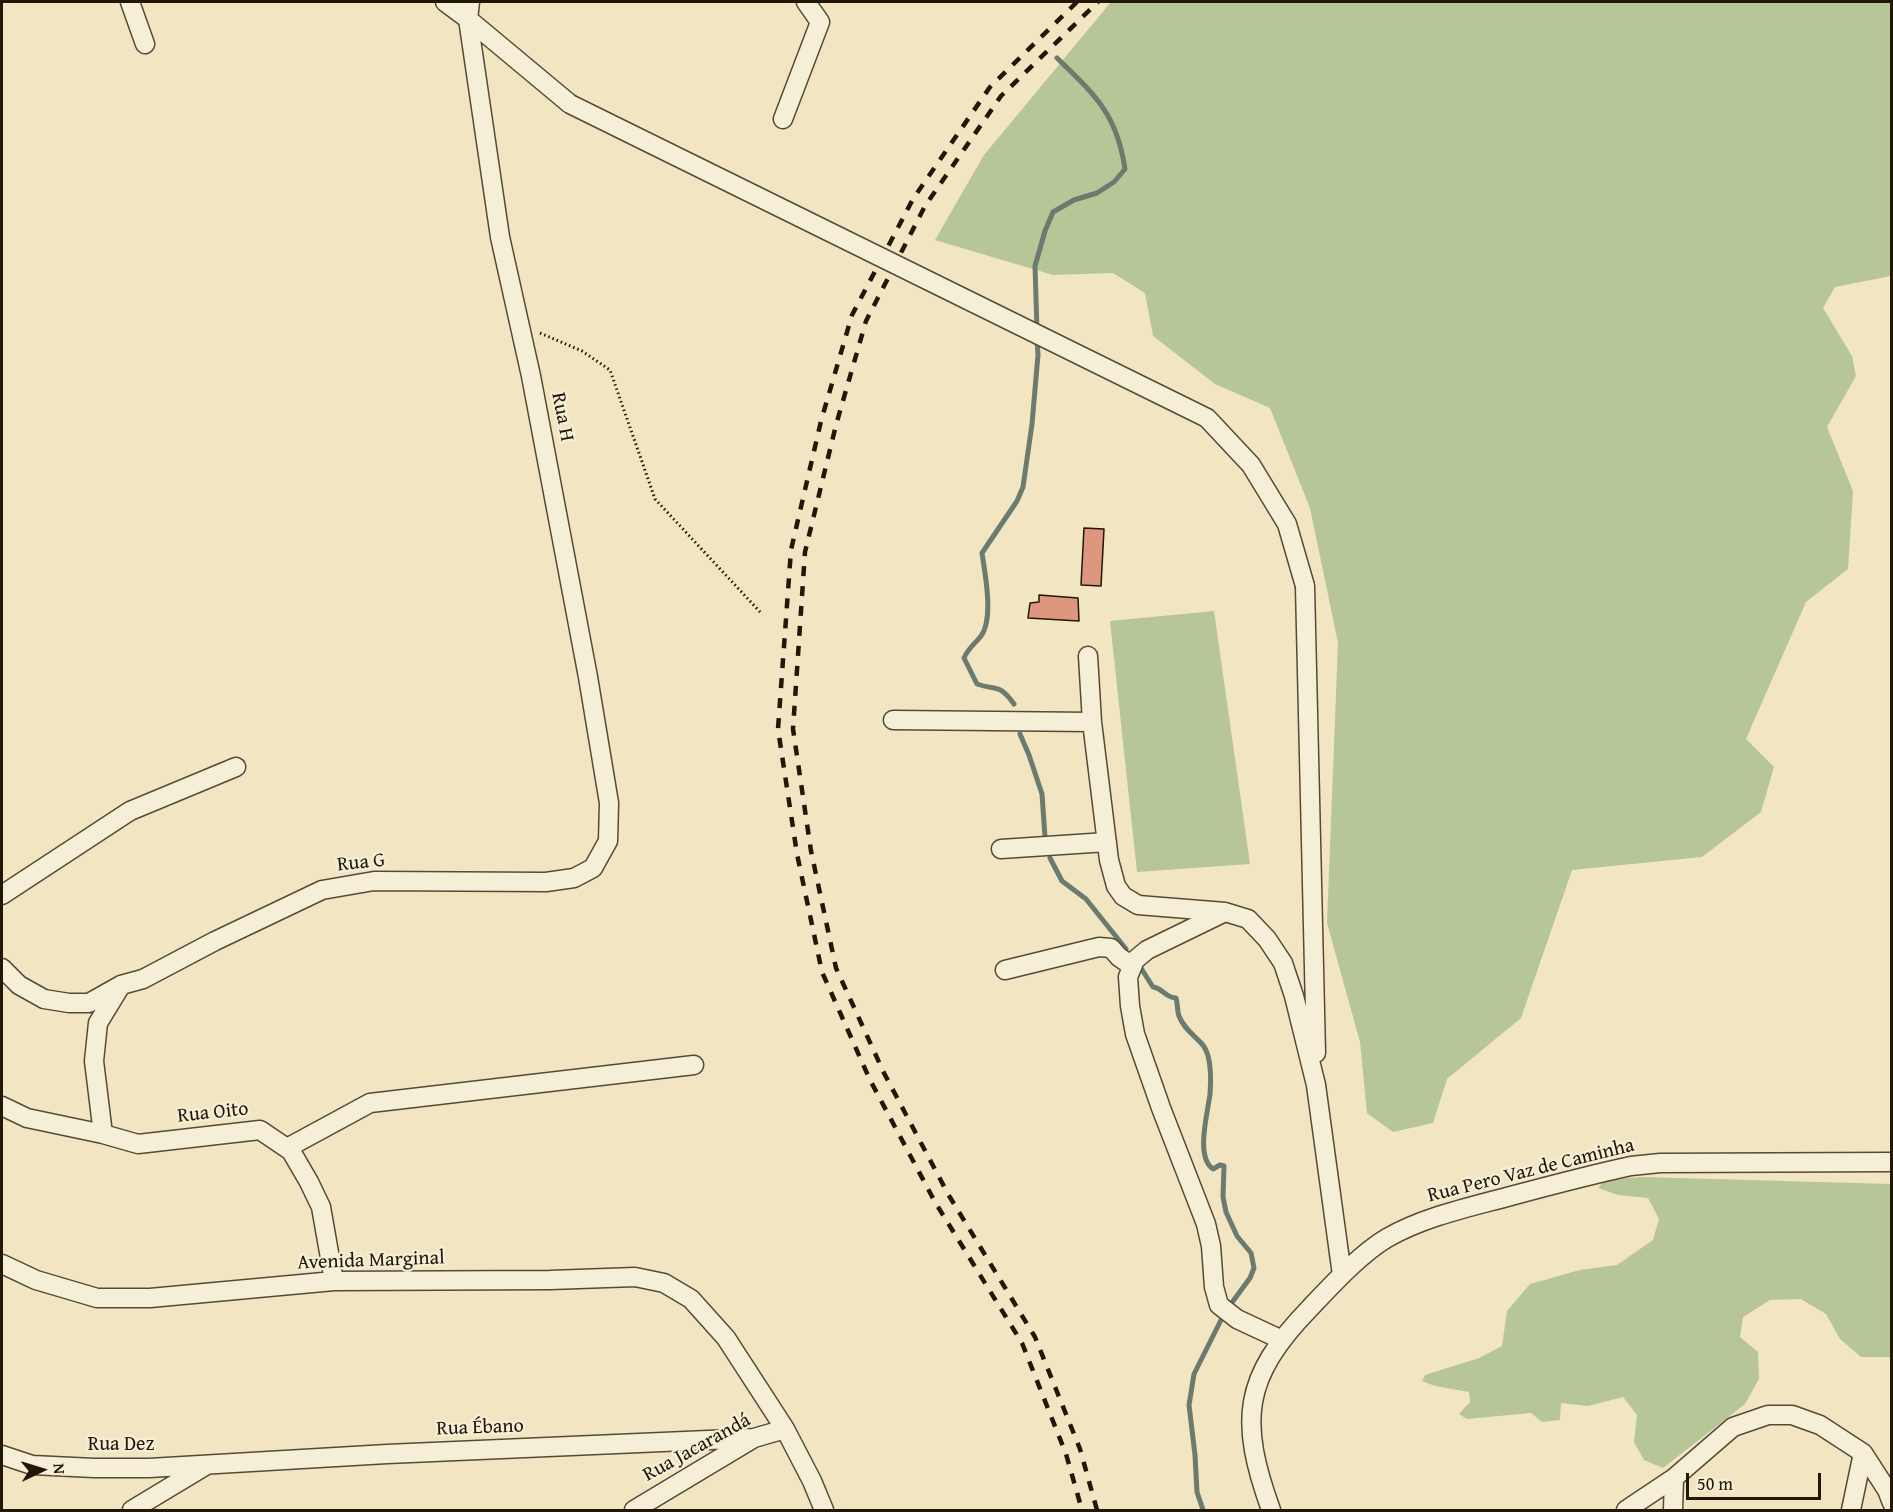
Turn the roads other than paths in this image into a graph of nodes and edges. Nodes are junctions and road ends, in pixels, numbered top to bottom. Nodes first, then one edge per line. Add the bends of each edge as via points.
1 (130, 2) edge
2 (444, 2) edge
3 (806, 2) edge
4 (469, 10) edge
5 (146, 44) dead end
6 (783, 118) dead end
7 (1088, 656) dead end
8 (893, 720) dead end
9 (1092, 722) junction
10 (236, 767) dead end
11 (608, 841) joint
12 (1107, 842) junction
13 (1001, 849) dead end
14 (2, 895) edge
15 (1225, 912) junction
16 (1132, 966) junction
17 (2, 968) edge
18 (1005, 970) dead end
19 (121, 985) junction
20 (694, 1065) dead end
21 (1316, 1085) junction
22 (2, 1106) edge
23 (103, 1134) junction
24 (287, 1148) junction
25 (1892, 1162) edge
26 (2, 1263) edge
27 (1342, 1275) junction
28 (334, 1281) junction
29 (1282, 1340) junction
30 (785, 1429) junction
31 (754, 1438) junction
32 (1863, 1453) junction
33 (2, 1455) edge
34 (207, 1465) junction
35 (1674, 1478) junction
36 (1892, 1503) edge
37 (132, 1510) edge
38 (634, 1510) edge
39 (824, 1510) edge
40 (1271, 1510) edge
41 (1626, 1510) edge
42 (1673, 1510) edge
43 (1851, 1510) edge

1 - 5 street
2 - 4 street
3 - 6 street via 820,22
4 - 11 street, Rua H via 500,237 588,677 609,803
4 - 21 street, bridge via 570,104 1207,418 1251,465 1287,524 1305,586
7 - 9 street
8 - 9 street
9 - 12 street
10 - 14 street via 130,811
11 - 19 street, Rua G via 592,868 574,878 546,882 374,881 322,890 143,979
12 - 13 street
12 - 15 street via 1116,886 1122,896 1138,905
15 - 16 street via 1147,950
15 - 21 street via 1248,918 1283,963
16 - 18 street via 1111,948 1100,947
16 - 29 street via 1128,977 1135,1034 1206,1224 1219,1305
17 - 19 street, Rua G via 19,985 44,999 69,1003 89,1003
19 - 23 street via 98,1023 94,1061
20 - 24 street via 370,1103
21 - 27 street
22 - 23 street, Rua Oito via 27,1118
23 - 24 street, Rua Oito via 138,1144 260,1130
24 - 28 street, Rua Oito via 321,1207
25 - 27 street, Rua Pero Vaz de Caminha via 1631,1166 1443,1214 1385,1239
26 - 28 street, Avenida Marginal via 36,1280 97,1298 150,1298
27 - 29 street, Rua Pero Vaz de Caminha
28 - 30 street, Avenida Marginal via 635,1276 664,1283 691,1299 726,1338
29 - 40 street, Rua Pero Vaz de Caminha via 1264,1366 1253,1398 1251,1434 1259,1477
30 - 31 street, Rua Jacarandá
30 - 39 street, Avenida Marginal
31 - 34 street, Rua Ébano
31 - 38 street, Rua Jacarandá
32 - 35 street via 1820,1425 1792,1415 1768,1415 1733,1427
32 - 36 street
32 - 43 street
33 - 34 street, Rua Dez via 32,1465
34 - 37 street
35 - 41 street
35 - 42 street

